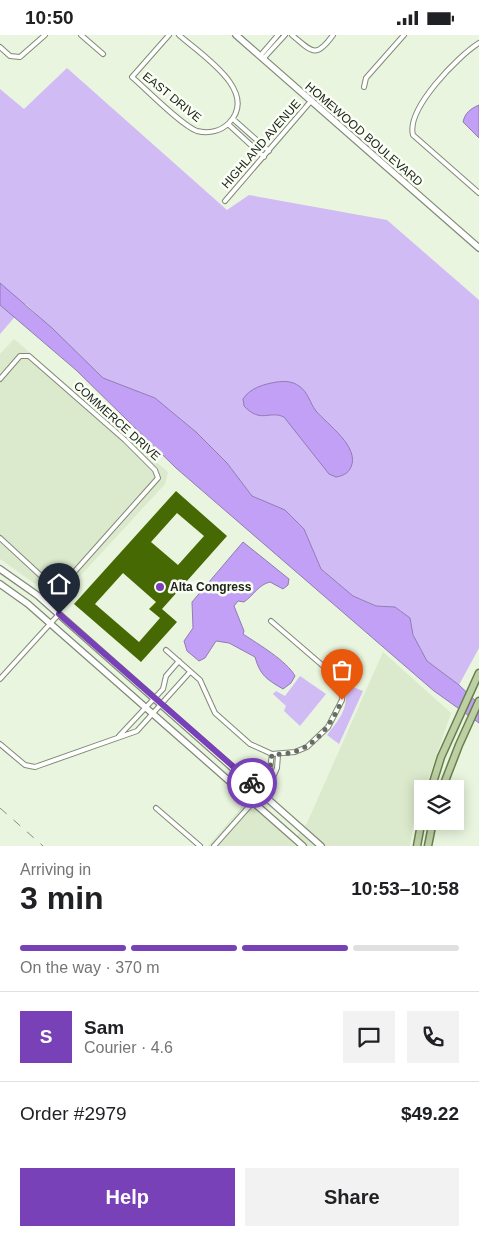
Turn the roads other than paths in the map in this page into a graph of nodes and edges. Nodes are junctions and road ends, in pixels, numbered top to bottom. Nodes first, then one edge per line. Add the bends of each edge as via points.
1 (45, 35) edge
2 (82, 35) edge
3 (169, 35) edge
4 (179, 35) edge
5 (236, 35) edge
6 (278, 35) edge
7 (285, 35) edge
8 (292, 35) edge
9 (333, 35) edge
10 (404, 35) edge
11 (479, 43) edge
12 (0, 47) edge
13 (103, 54) dead end
14 (262, 58) junction
15 (364, 87) dead end
16 (311, 101) junction
17 (230, 122) junction
18 (269, 151) junction
19 (264, 157) junction
20 (479, 193) edge
21 (225, 201) dead end
22 (478, 245) edge
23 (0, 379) edge
24 (0, 538) edge
25 (0, 569) edge
26 (0, 584) edge
27 (59, 614) junction
28 (271, 621) dead end
29 (50, 623) junction
30 (166, 650) dead end
31 (179, 661) junction
32 (190, 672) junction
33 (479, 673) edge
34 (0, 679) edge
35 (155, 697) junction
36 (479, 701) edge
37 (162, 703) junction
38 (146, 708) junction
39 (154, 714) junction
40 (118, 737) junction
41 (0, 744) edge
42 (272, 754) junction
43 (278, 755) junction
44 (442, 757) junction
45 (452, 761) junction
46 (433, 780) edge
47 (445, 780) edge
48 (260, 791) junction
49 (253, 802) junction
50 (156, 808) dead end
51 (420, 830) edge
52 (431, 830) edge
53 (200, 846) edge
54 (214, 846) edge
55 (303, 846) edge
56 (321, 846) edge
57 (417, 846) edge
58 (428, 846) edge

1 - 12 street via 20,57 10,56
2 - 13 street
3 - 17 street, EAST DRIVE via 132,77 195,130 210,132
4 - 17 street via 234,86 238,102
5 - 14 main road, HOMEWOOD BOULEVARD
6 - 14 street
7 - 14 street
8 - 9 street via 315,52 322,49
10 - 15 street via 366,78
11 - 20 street via 436,82 422,104 412,132
14 - 16 main road, HOMEWOOD BOULEVARD
16 - 18 street, HIGHLAND AVENUE
16 - 22 main road, HOMEWOOD BOULEVARD
17 - 18 street
17 - 19 street
18 - 19 street, HIGHLAND AVENUE
19 - 21 street, HIGHLAND AVENUE
23 - 24 street, COMMERCE DRIVE via 20,356 29,356 125,440 158,475 157,481 60,589 52,586
25 - 27 main road
26 - 29 main road
27 - 29 street
27 - 35 main road
28 - 43 street via 336,677 343,691 335,717 319,738 295,752
29 - 34 street
29 - 38 main road
30 - 31 street
31 - 32 street
31 - 35 street
32 - 37 street
32 - 42 street via 200,680 218,716 258,749
33 - 44 main road
35 - 37 main road
35 - 38 street
36 - 45 main road
37 - 39 street
37 - 48 main road
38 - 39 main road
38 - 40 street
39 - 40 street via 137,731
39 - 49 main road
40 - 41 street via 35,767 25,765
42 - 43 street
42 - 48 street via 269,776
43 - 48 street via 274,777
44 - 45 street
44 - 46 main road
45 - 47 main road
48 - 49 street
48 - 56 main road
49 - 54 street
49 - 55 main road
50 - 53 street
51 - 57 main road
52 - 58 main road

